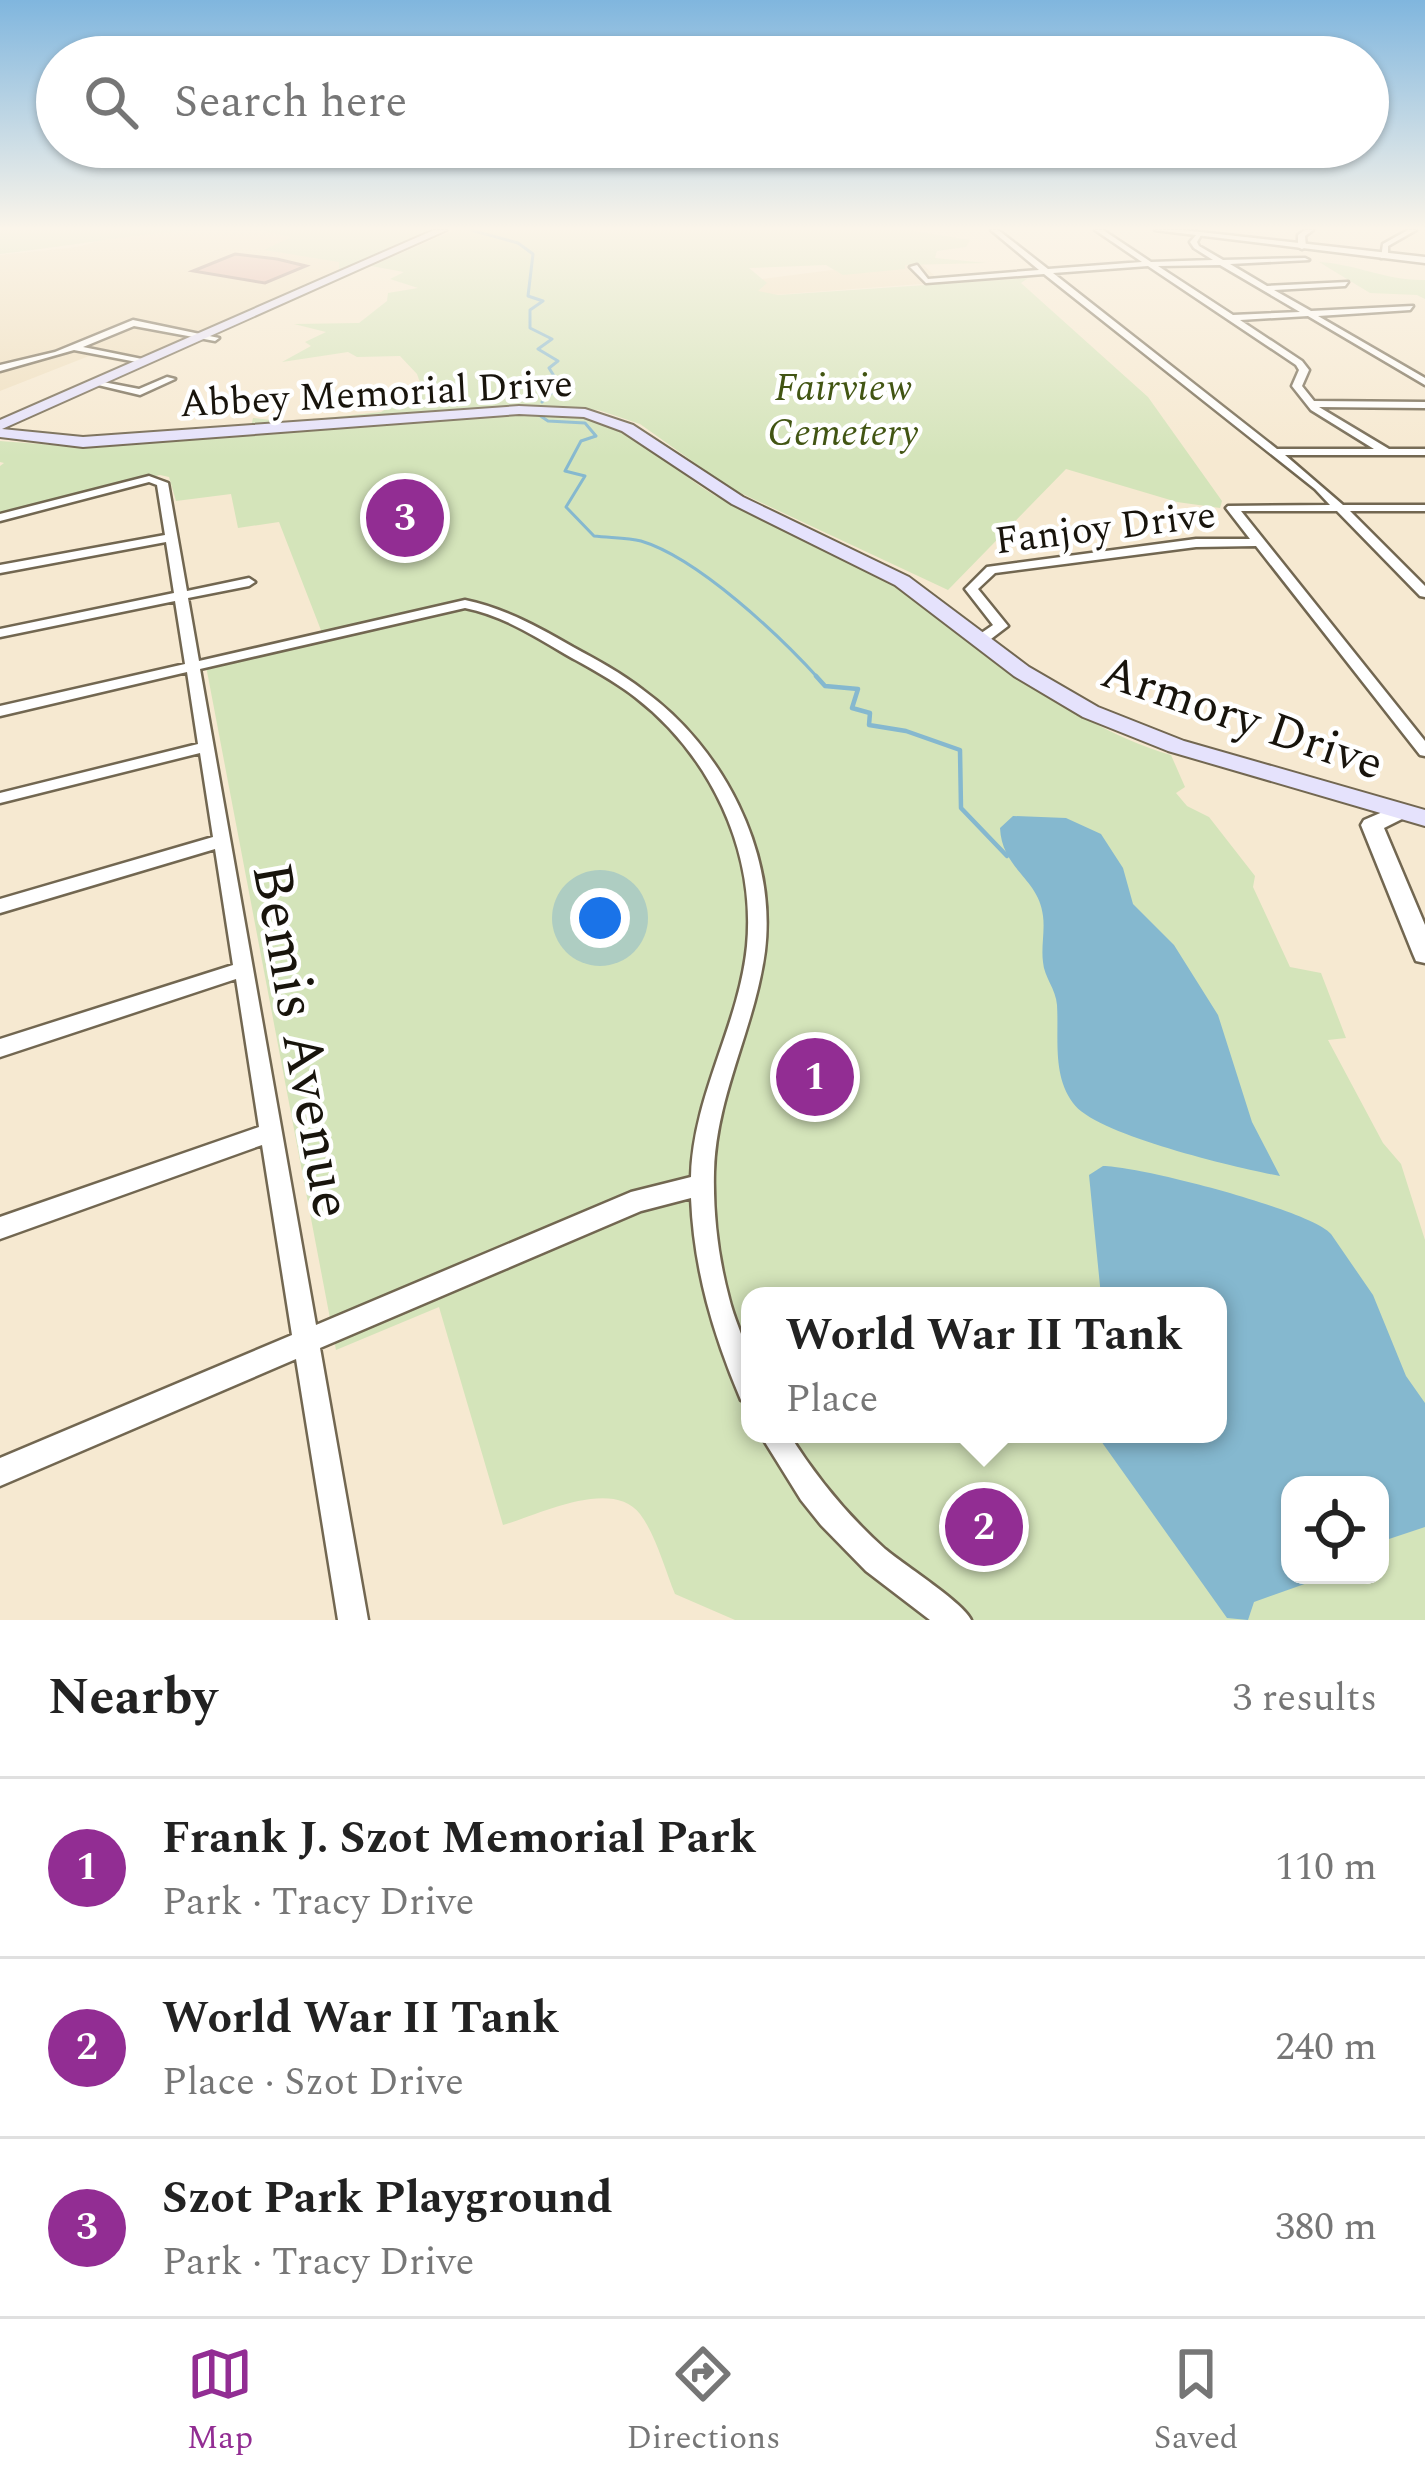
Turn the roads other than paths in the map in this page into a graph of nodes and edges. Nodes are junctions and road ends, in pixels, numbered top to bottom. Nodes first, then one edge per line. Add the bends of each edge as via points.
1 (278, 306) edge
2 (1089, 306) edge
3 (1212, 306) edge
4 (1294, 306) edge
5 (1410, 308) dead end
6 (1307, 313) junction
7 (1231, 318) junction
8 (146, 325) junction
9 (205, 338) junction
10 (79, 349) junction
11 (139, 366) junction
12 (0, 370) edge
13 (1425, 382) edge
14 (103, 386) junction
15 (1309, 404) junction
16 (1425, 405) edge
17 (31, 410) junction
18 (0, 429) edge
19 (1275, 452) junction
20 (1387, 452) junction
21 (1425, 452) edge
22 (1341, 507) junction
23 (1425, 508) edge
24 (0, 518) edge
25 (171, 537) junction
26 (1258, 542) junction
27 (0, 569) edge
28 (249, 582) dead end
29 (1425, 593) edge
30 (181, 596) junction
31 (0, 634) edge
32 (982, 639) junction
33 (194, 665) junction
34 (0, 711) edge
35 (204, 747) junction
36 (1425, 751) edge
37 (0, 798) edge
38 (1399, 812) junction
39 (1425, 818) edge
40 (221, 841) junction
41 (0, 906) edge
42 (1425, 955) edge
43 (244, 969) junction
44 (0, 1048) edge
45 (272, 1132) junction
46 (702, 1185) junction
47 (0, 1228) edge
48 (307, 1343) junction
49 (741, 1366) edge
50 (779, 1443) edge
51 (0, 1472) edge
52 (353, 1620) edge
53 (956, 1620) edge

1 - 9 main road
2 - 19 street
3 - 7 street
4 - 6 street
5 - 6 street
6 - 7 street
6 - 13 street
7 - 15 street via 1302,365 1297,386
8 - 9 street
8 - 10 street
8 - 10 street via 133,323
9 - 11 main road
10 - 11 street
10 - 12 street
11 - 14 main road
11 - 14 street via 170,380 140,392
11 - 17 main road
14 - 17 main road
15 - 16 street
15 - 20 street
17 - 18 main road
18 - 32 main road, Abbey Memorial Drive via 75,442 508,411 594,414 635,429 725,494 881,569
19 - 20 street
19 - 22 street
20 - 21 street
22 - 23 street
22 - 26 street via 1232,508
22 - 29 street
24 - 25 street, Bemis Avenue via 157,479
25 - 27 street
25 - 30 street, Bemis Avenue
26 - 32 street, Fanjoy Drive via 991,570 971,589 1001,626
26 - 36 street
28 - 30 street
30 - 31 street
30 - 33 street, Bemis Avenue
32 - 38 main road, Armory Drive via 1047,689 1116,723
33 - 34 street
33 - 35 street, Bemis Avenue
33 - 46 street via 477,605 634,688 678,725 736,812 752,859 758,936 706,1129
35 - 37 street
35 - 40 street, Bemis Avenue
38 - 39 main road, Armory Drive
38 - 42 street via 1372,825
40 - 41 street
40 - 43 street, Bemis Avenue
43 - 44 street
43 - 45 street, Bemis Avenue
45 - 47 street
45 - 48 street, Bemis Avenue
46 - 48 street via 639,1200
46 - 49 street via 716,1301
48 - 51 street
48 - 52 street, Bemis Avenue
50 - 53 street via 850,1540

